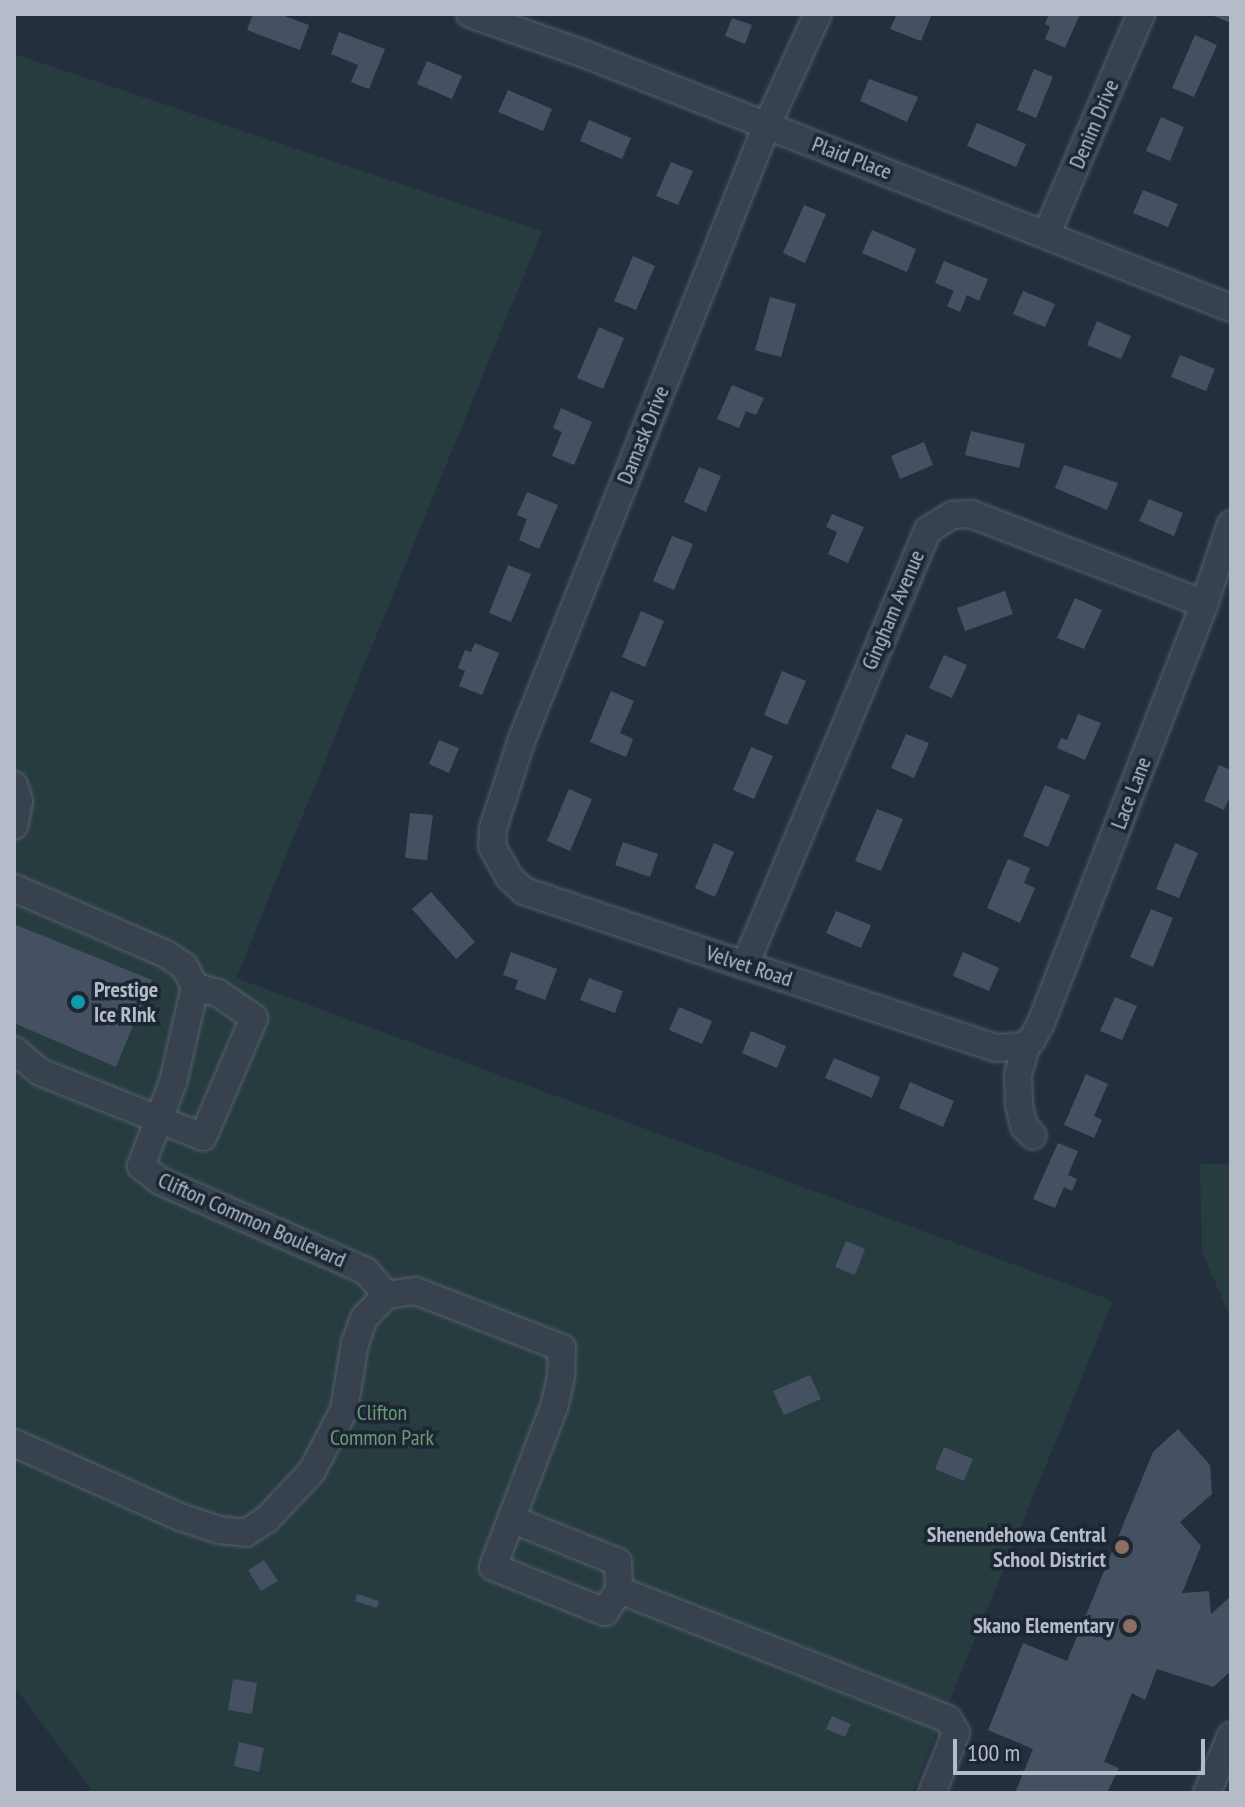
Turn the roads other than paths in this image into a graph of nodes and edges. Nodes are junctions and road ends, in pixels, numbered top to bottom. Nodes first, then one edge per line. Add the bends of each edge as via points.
1 (470, 14) edge
2 (818, 14) edge
3 (1141, 14) edge
4 (767, 125) junction
5 (1046, 235) junction
6 (1231, 308) edge
7 (1231, 524) edge
8 (1204, 604) junction
9 (14, 785) edge
10 (14, 826) edge
11 (499, 862) joint
12 (14, 888) edge
13 (745, 965) junction
14 (195, 987) junction
15 (1020, 1046) junction
16 (14, 1050) edge
17 (158, 1121) junction
18 (1033, 1136) dead end
19 (386, 1295) junction
20 (14, 1443) edge
21 (511, 1519) junction
22 (619, 1590) junction
23 (1231, 1736) edge
24 (932, 1793) edge
25 (1207, 1793) edge

1 - 4 street, Plaid Place
2 - 4 street, Damask Drive
3 - 5 street, Denim Drive
4 - 5 street, Plaid Place
4 - 11 street, Damask Drive via 522,739 495,819 492,846
5 - 6 street, Plaid Place
7 - 8 street, Lace Lane
8 - 13 street, Gingham Avenue via 971,514 952,515 928,530
8 - 15 street, Lace Lane via 1041,1023
9 - 10 street via 19,801
11 - 13 street, Velvet Road via 524,891
12 - 14 street via 166,954 184,966
13 - 15 street, Velvet Road via 996,1048
14 - 17 street, Clifton Common Boulevard via 173,1082
14 - 17 street via 218,993 254,1018 203,1137
15 - 18 street, Lace Lane via 1019,1105 1024,1126
16 - 17 street via 40,1072
17 - 19 street, Clifton Common Boulevard via 141,1166 160,1181 366,1271
19 - 20 street via 364,1318 344,1410 312,1471 267,1519 246,1533 180,1517
19 - 21 street via 416,1291 562,1348 554,1407
21 - 22 street via 618,1562
21 - 22 street via 493,1567 605,1612
22 - 24 street via 948,1719 956,1733
23 - 25 street

